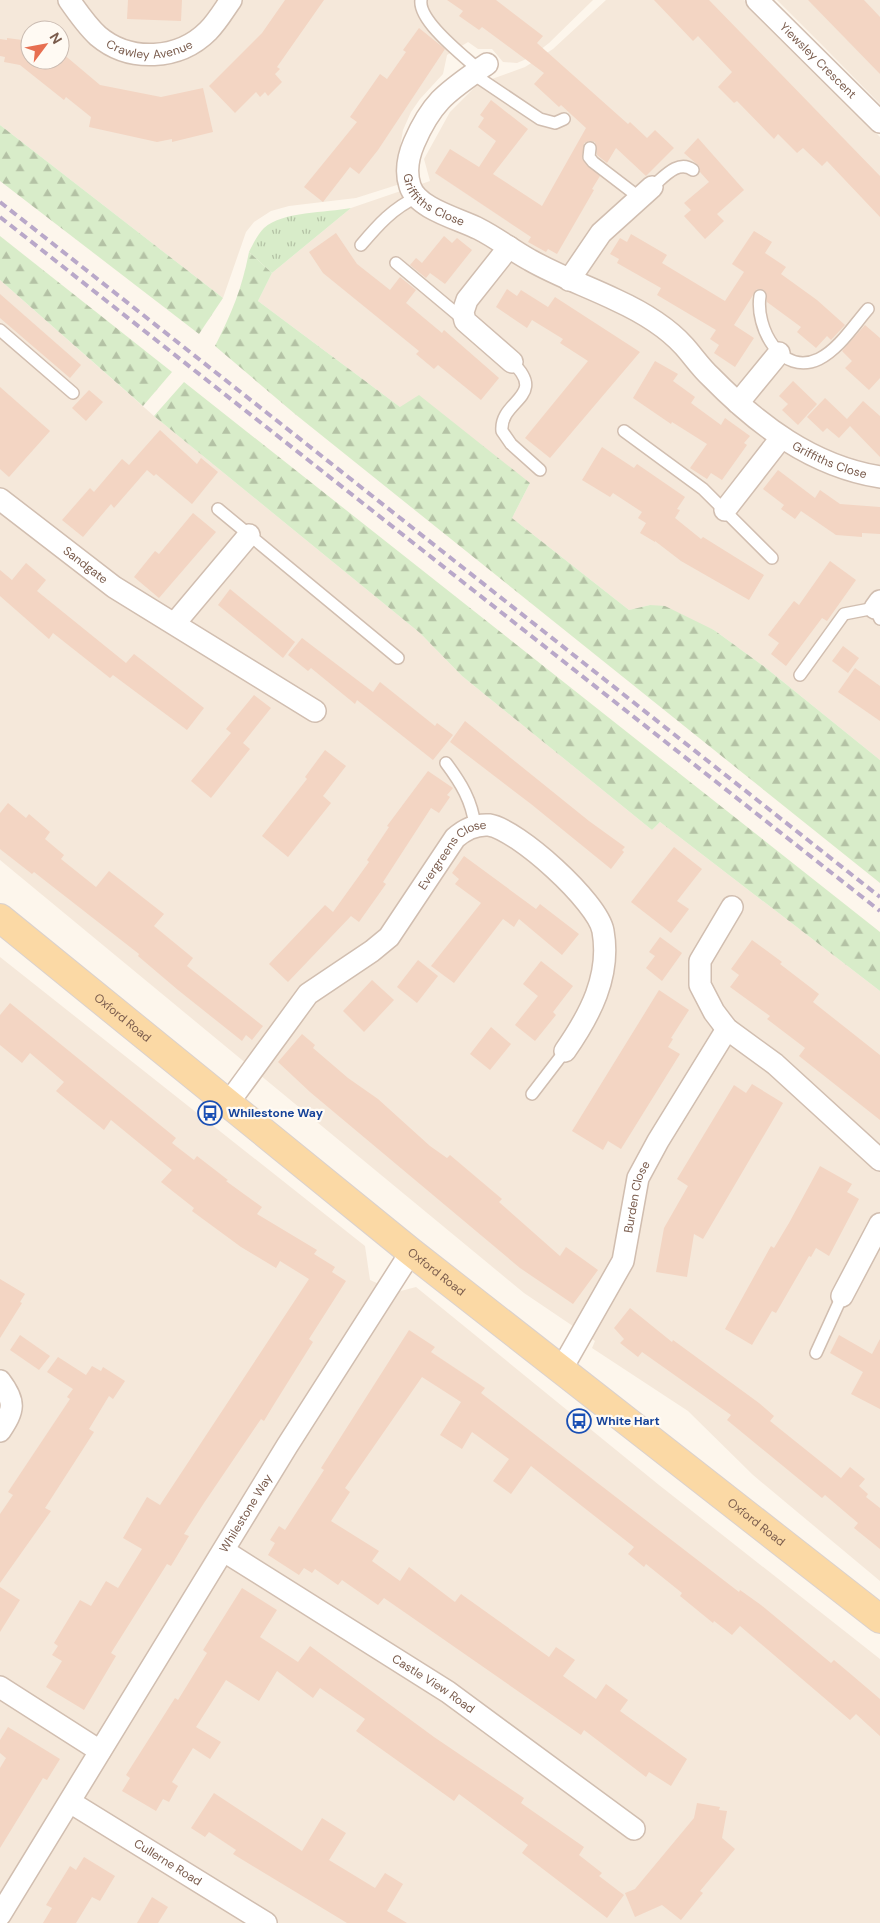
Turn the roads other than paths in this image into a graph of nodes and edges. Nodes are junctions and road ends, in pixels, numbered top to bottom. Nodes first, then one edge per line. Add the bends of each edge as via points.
1 (69, 0) edge
2 (231, 0) edge
3 (421, 0) edge
4 (757, 0) edge
5 (480, 70) junction
6 (564, 119) dead end
7 (880, 122) edge
8 (590, 148) dead end
9 (693, 170) dead end
10 (646, 192) junction
11 (417, 197) junction
12 (361, 245) dead end
13 (509, 247) junction
14 (396, 263) dead end
15 (569, 280) junction
16 (760, 296) dead end
17 (868, 309) dead end
18 (465, 321) junction
19 (0, 330) edge
20 (778, 353) junction
21 (512, 362) joint
22 (73, 393) dead end
23 (738, 403) junction
24 (624, 431) dead end
25 (781, 438) junction
26 (540, 470) dead end
27 (880, 477) edge
28 (0, 499) edge
29 (218, 509) dead end
30 (725, 510) junction
31 (249, 535) junction
32 (772, 558) dead end
33 (878, 609) edge
34 (175, 624) junction
35 (398, 658) dead end
36 (800, 675) dead end
37 (315, 711) dead end
38 (446, 764) dead end
39 (475, 826) junction
40 (732, 907) dead end
41 (0, 918) edge
42 (727, 1028) junction
43 (565, 1051) joint
44 (532, 1094) dead end
45 (229, 1102) junction
46 (880, 1160) edge
47 (880, 1224) edge
48 (411, 1252) junction
49 (842, 1296) joint
50 (816, 1353) dead end
51 (561, 1370) junction
52 (0, 1381) edge
53 (0, 1431) edge
54 (224, 1551) junction
55 (880, 1619) edge
56 (0, 1687) edge
57 (100, 1751) junction
58 (70, 1802) junction
59 (634, 1830) dead end
60 (0, 1915) edge
61 (266, 1923) edge

1 - 2 street, Crawley Avenue via 100,38 119,48 147,55 179,50 195,42 208,32
3 - 5 lane via 426,18
4 - 7 street, Yiewsley Crescent
5 - 6 lane via 540,120 555,123
5 - 11 street, Griffiths Close via 446,94 425,118 410,152 407,169 410,188
8 - 10 lane via 588,152 593,162
9 - 10 lane via 688,166 678,166
10 - 15 street via 601,233
11 - 12 lane via 388,216
11 - 13 street, Griffiths Close via 432,208 478,228
13 - 15 street, Griffiths Close
13 - 18 street via 467,300
14 - 18 lane
15 - 23 street, Griffiths Close via 616,300 667,329
16 - 20 lane via 760,316 765,333
17 - 20 lane via 820,359 802,362
18 - 21 street
19 - 22 lane
20 - 23 street
21 - 26 lane via 524,375 526,388 504,419 502,431 511,444
23 - 25 street, Griffiths Close
24 - 30 lane via 703,489
25 - 27 street, Griffiths Close via 846,469
25 - 30 street, Griffiths Close
28 - 34 street, Sandgate via 114,588
29 - 31 lane
30 - 32 lane
31 - 34 street
31 - 35 lane
33 - 36 lane via 847,612 841,616
34 - 37 street, Sandgate
38 - 39 lane via 470,803
39 - 43 street, Evergreens Close via 495,827 511,834 569,882 592,906 603,930 603,964 596,999
39 - 45 street, Evergreens Close via 455,838 389,937 300,1002
40 - 42 street via 700,961 698,970 705,997
41 - 45 main road, Oxford Road via 140,1034
42 - 46 street via 775,1064
42 - 51 street, Burden Close via 638,1178 623,1261
43 - 44 lane
45 - 48 main road, Oxford Road
47 - 49 street
48 - 51 main road, Oxford Road
48 - 54 street, Whilestone Way
49 - 50 lane
51 - 55 main road, Oxford Road
52 - 53 street via 11,1399 12,1408
54 - 57 street, Whilestone Way
54 - 59 street, Castle View Road via 455,1697
56 - 57 street
57 - 58 street, Whilestone Way
58 - 60 street, Whilestone Way
58 - 61 street, Cullerne Road

